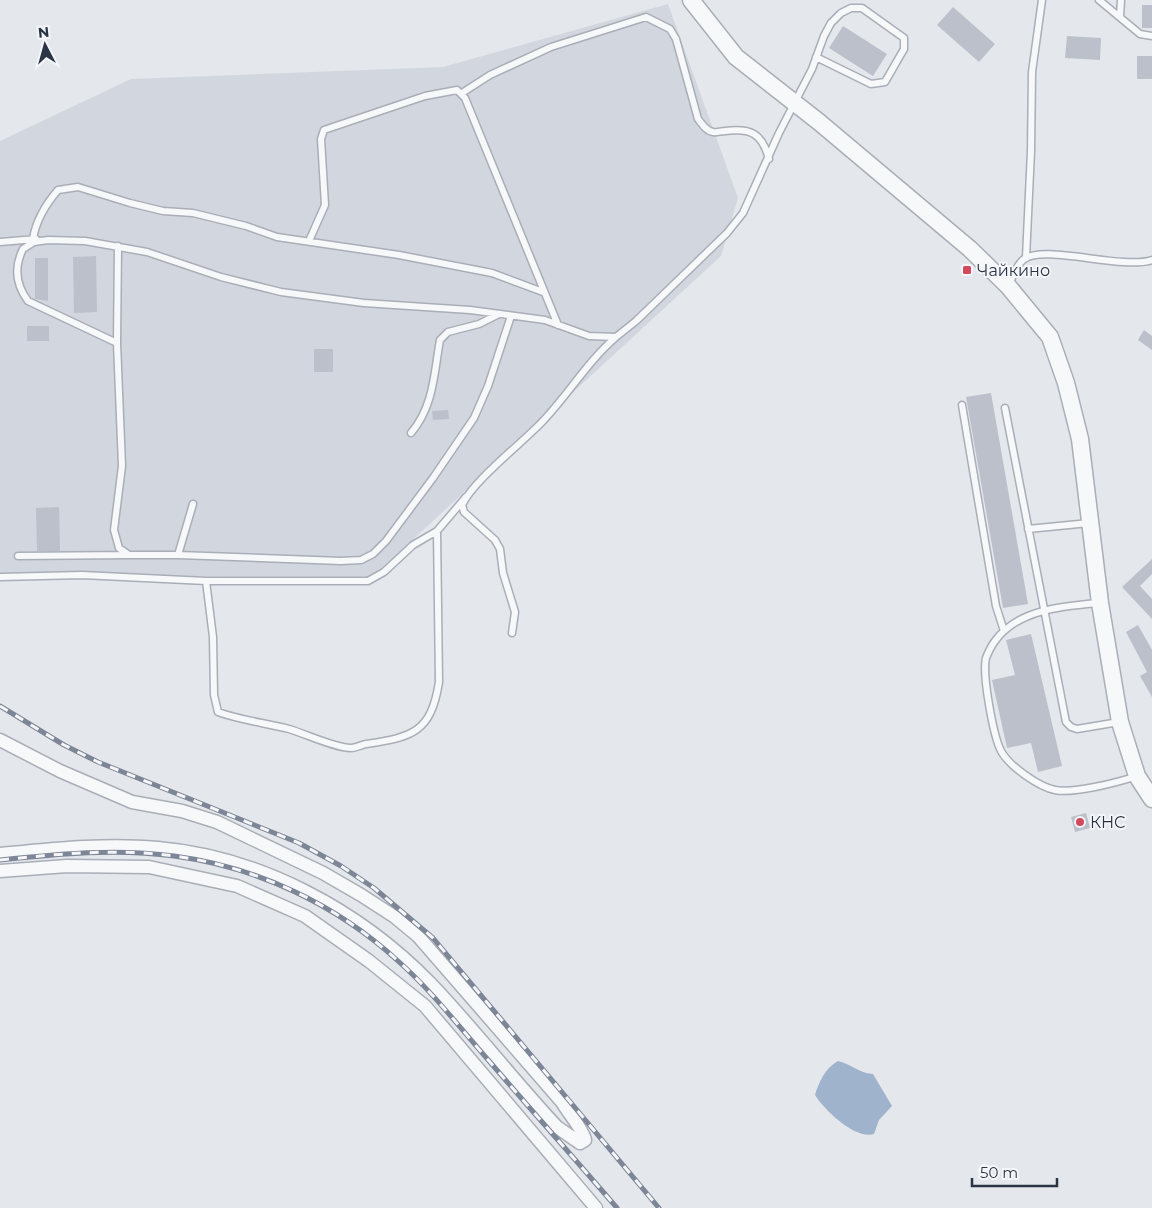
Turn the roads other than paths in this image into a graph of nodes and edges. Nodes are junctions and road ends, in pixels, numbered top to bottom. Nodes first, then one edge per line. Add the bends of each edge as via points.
1 (691, 0) edge
2 (1042, 0) edge
3 (1099, 0) edge
4 (1121, 0) edge
5 (1120, 16) junction
6 (1152, 36) edge
7 (816, 57) junction
8 (462, 93) junction
9 (795, 103) junction
10 (768, 159) junction
11 (33, 239) junction
12 (48, 240) junction
13 (0, 242) edge
14 (309, 242) junction
15 (118, 246) junction
16 (1026, 258) junction
17 (1152, 260) edge
18 (1008, 286) junction
19 (543, 292) junction
20 (500, 314) junction
21 (511, 316) junction
22 (558, 325) junction
23 (616, 338) junction
24 (117, 343) junction
25 (962, 405) dead end
26 (1005, 408) dead end
27 (411, 433) dead end
28 (466, 497) junction
29 (193, 504) dead end
30 (1090, 523) junction
31 (1028, 529) junction
32 (437, 531) junction
33 (178, 554) junction
34 (129, 555) junction
35 (18, 556) dead end
36 (0, 577) edge
37 (206, 581) junction
38 (1100, 603) junction
39 (1043, 610) junction
40 (1004, 631) junction
41 (512, 633) dead end
42 (1120, 722) junction
43 (0, 740) edge
44 (1138, 776) junction
45 (1152, 799) edge
46 (0, 854) edge
47 (0, 872) edge
48 (596, 1208) edge

1 - 9 street via 736,57
2 - 16 lane via 1032,72
3 - 5 lane
4 - 5 lane
5 - 6 lane via 1140,34
7 - 7 lane via 831,23 851,8 862,8 904,38 904,50 885,82 871,84
7 - 9 lane
8 - 10 lane via 490,75 551,47 646,17 670,29 676,39 698,119 703,126 713,133 741,130 760,137
8 - 14 lane via 457,90 441,92 324,130 321,139 325,204
8 - 19 lane
9 - 10 lane
9 - 18 street via 970,250
10 - 23 lane via 738,220
11 - 12 lane
11 - 13 lane
11 - 14 lane via 35,226 58,190 78,186 163,211 193,213 278,237
12 - 15 lane
12 - 24 lane via 34,242 23,249 18,258 22,292 28,301
14 - 19 lane via 492,273
15 - 20 lane via 281,292 364,303
15 - 24 lane
16 - 17 lane via 1032,255 1084,257 1140,264
16 - 18 lane
18 - 30 street via 1050,336 1060,364 1080,439
19 - 22 lane
20 - 21 lane
20 - 27 lane via 448,332 440,340 428,407
21 - 22 lane
21 - 33 lane via 474,418 386,541 372,554 361,560 342,561
22 - 23 lane via 589,336
23 - 28 lane via 602,349 542,421
24 - 34 lane via 122,466 114,530 119,548
25 - 40 lane via 996,606
26 - 31 lane
28 - 32 lane
28 - 41 lane via 462,505 464,512 495,540 500,549 503,573 515,612
29 - 33 lane
30 - 31 lane
30 - 38 street
31 - 39 lane
32 - 37 lane via 413,545 384,572 368,581
32 - 37 lane via 439,682 435,706 407,737 387,743 352,748 218,712 214,700
33 - 34 lane
34 - 35 lane
36 - 37 lane via 133,576
38 - 39 lane
38 - 42 street
39 - 40 lane
39 - 42 lane via 1066,722 1077,728
40 - 44 lane via 986,658 985,680 1001,751 1013,765 1029,778 1056,790
42 - 44 street
43 - 46 street via 60,771 132,802 182,811 250,837 323,873 395,917 441,961 562,1102 584,1132 585,1140 580,1143 557,1127 430,983 392,949 300,887 250,868 184,851 157,848 94,847
44 - 45 street
47 - 48 street via 67,866 149,867 237,886 305,916 425,1006

